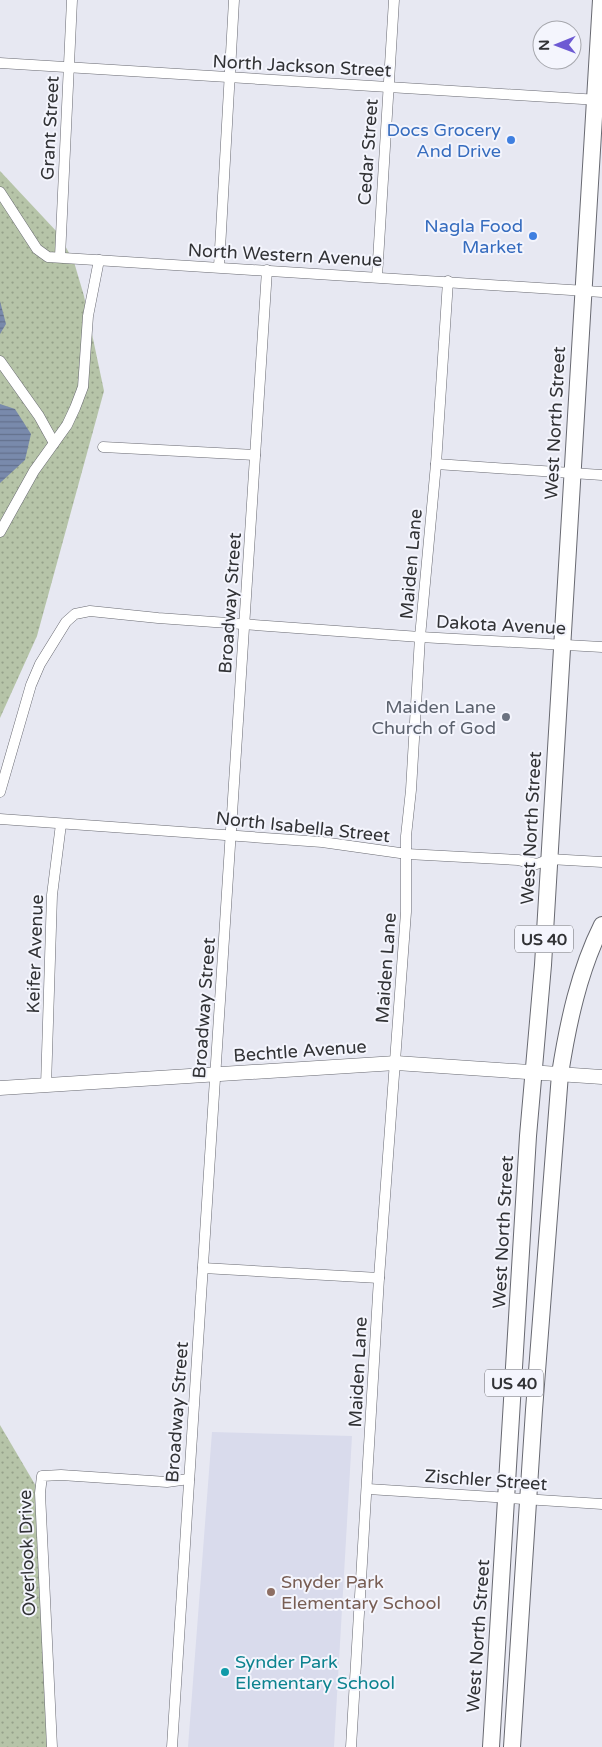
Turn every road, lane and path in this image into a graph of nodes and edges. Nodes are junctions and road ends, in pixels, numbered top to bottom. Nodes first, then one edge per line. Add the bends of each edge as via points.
1 (72, 0) edge
2 (234, 0) edge
3 (394, 0) edge
4 (601, 0) edge
5 (0, 63) edge
6 (69, 68) junction
7 (230, 78) junction
8 (389, 88) junction
9 (598, 100) edge
10 (0, 192) edge
11 (60, 257) junction
12 (99, 260) junction
13 (219, 267) junction
14 (267, 270) junction
15 (377, 277) junction
16 (448, 281) junction
17 (583, 291) junction
18 (602, 292) edge
19 (0, 362) edge
20 (54, 443) junction
21 (103, 447) dead end
22 (255, 455) junction
23 (436, 464) junction
24 (572, 474) junction
25 (602, 475) edge
26 (0, 532) edge
27 (244, 624) junction
28 (420, 637) junction
29 (562, 644) junction
30 (602, 646) edge
31 (0, 792) edge
32 (0, 819) edge
33 (61, 824) junction
34 (231, 836) junction
35 (407, 854) junction
36 (549, 859) junction
37 (602, 862) edge
38 (602, 925) edge
39 (396, 1063) junction
40 (533, 1071) junction
41 (560, 1074) junction
42 (216, 1076) junction
43 (602, 1077) edge
44 (46, 1086) junction
45 (0, 1088) edge
46 (203, 1268) junction
47 (379, 1278) junction
48 (189, 1479) junction
49 (368, 1489) junction
50 (507, 1497) junction
51 (528, 1498) junction
52 (602, 1504) edge
53 (52, 1747) edge
54 (172, 1747) edge
55 (351, 1747) edge
56 (491, 1747) edge
57 (512, 1747) edge

1 - 6 street, Grant Street
2 - 7 street
3 - 8 street, Cedar Street
4 - 9 main road, West North Street / US 40
5 - 6 street, North Jackson Street
6 - 7 street, North Jackson Street
6 - 11 street, Grant Street
7 - 8 street, North Jackson Street
7 - 13 street
8 - 9 street, North Jackson Street
8 - 15 street, Cedar Street
9 - 17 main road, West North Street / US 40
10 - 11 street, North Western Avenue via 37,249 48,258
11 - 12 street, North Western Avenue
12 - 13 street, North Western Avenue
12 - 20 street via 88,316 83,388 67,425
13 - 14 street, North Western Avenue
14 - 15 street, North Western Avenue
14 - 22 street, Broadway Street
15 - 16 street, North Western Avenue
16 - 17 street, North Western Avenue
16 - 23 street, Maiden Lane
17 - 18 street, North Western Avenue
17 - 24 main road, West North Street / US 40
19 - 20 street
20 - 26 street via 34,471
21 - 22 street
22 - 27 street, Broadway Street
23 - 24 street
23 - 28 street, Maiden Lane
24 - 25 street
24 - 29 main road, West North Street / US 40
27 - 28 street, Dakota Avenue
27 - 31 street, Dakota Avenue via 90,611 75,614 66,622 31,685
27 - 34 street, Broadway Street
28 - 29 street, Dakota Avenue
28 - 35 street, Maiden Lane
29 - 30 street, Dakota Avenue
29 - 36 main road, West North Street / US 40
32 - 33 street, North Isabella Street
33 - 34 street, North Isabella Street
33 - 44 street, Keifer Avenue via 52,895
34 - 35 street, North Isabella Street via 322,842
34 - 42 street, Broadway Street
35 - 36 street, North Isabella Street via 518,860 537,864
35 - 39 street, Maiden Lane
36 - 37 street, North Isabella Street
36 - 40 main road, West North Street / US 40
38 - 41 main road, US 40 via 592,945 569,1021
39 - 40 main road, Bechtle Avenue
39 - 42 main road, Bechtle Avenue
39 - 47 street, Maiden Lane
40 - 41 main road, Bechtle Avenue
40 - 50 main road, West North Street / US 40
41 - 43 main road, Bechtle Avenue
41 - 51 main road, US 40
42 - 44 main road, Bechtle Avenue
42 - 46 street, Broadway Street
44 - 45 main road, Bechtle Avenue
46 - 47 street
46 - 48 street, Broadway Street
47 - 49 street, Maiden Lane
48 - 53 street, Overlook Drive via 167,1482 61,1474 42,1476 40,1493
48 - 54 street, Broadway Street
49 - 50 street, Zischler Street
49 - 55 street, Maiden Lane
50 - 51 street, Zischler Street
50 - 56 main road, West North Street / US 40
51 - 52 street, Zischler Street
51 - 57 main road, US 40

